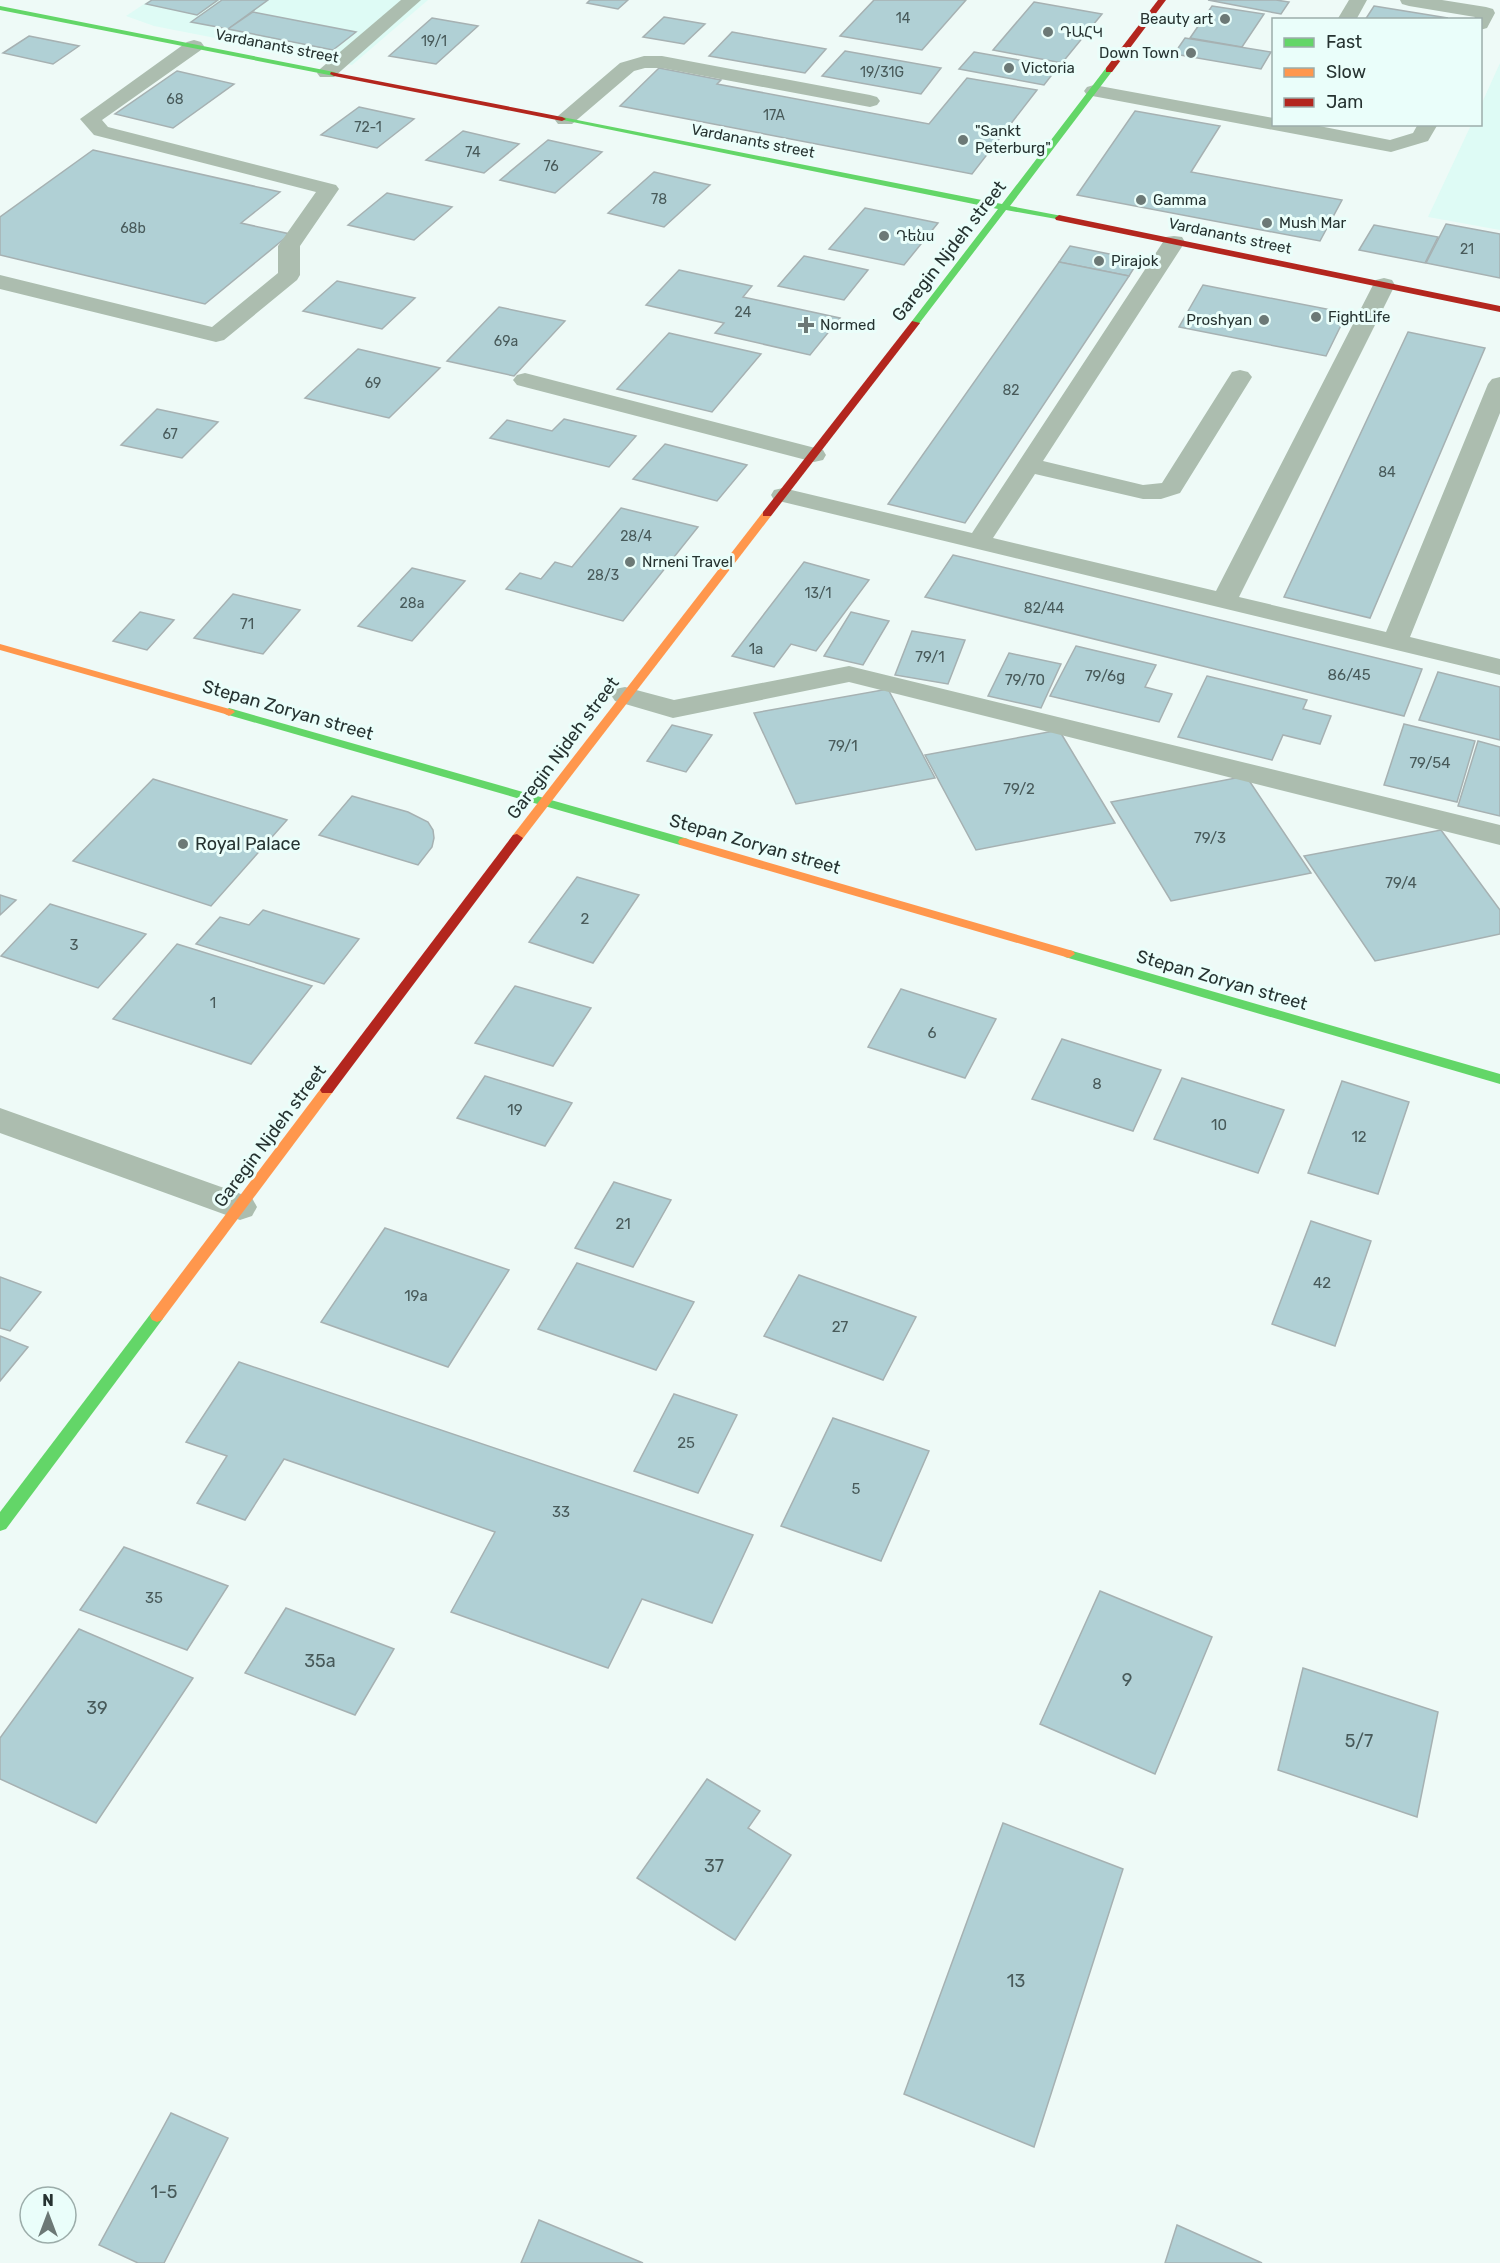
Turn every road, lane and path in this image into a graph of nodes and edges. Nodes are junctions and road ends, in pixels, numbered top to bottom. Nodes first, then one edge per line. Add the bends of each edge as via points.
1 (412, 0) edge
2 (1162, 0) edge
3 (1358, 0) edge
4 (1409, 0) edge
5 (0, 8) edge
6 (1347, 18) edge
7 (1482, 20) edge
8 (194, 46) junction
9 (327, 73) junction
10 (1094, 91) junction
11 (870, 101) dead end
12 (565, 120) junction
13 (1272, 124) edge
14 (1283, 126) edge
15 (1427, 126) edge
16 (1006, 207) junction
17 (1174, 242) junction
18 (0, 282) edge
19 (1384, 285) junction
20 (1500, 309) edge
21 (1240, 377) dead end
22 (525, 380) dead end
23 (1500, 384) edge
24 (814, 455) junction
25 (1029, 465) junction
26 (783, 495) junction
27 (978, 542) junction
28 (1224, 601) junction
29 (1395, 642) junction
30 (0, 647) edge
31 (1500, 667) edge
32 (625, 695) junction
33 (544, 802) junction
34 (1500, 835) edge
35 (1500, 1079) edge
36 (0, 1120) edge
37 (240, 1207) junction
38 (0, 1524) edge

1 - 9 street
2 - 10 street, Garegin Njdeh street
3 - 6 street
4 - 7 street via 1486,13
5 - 8 street, Vardanants street
8 - 9 street, Vardanants street
8 - 18 street via 90,119 101,131 329,189 289,246 289,275 216,335
9 - 12 street, Vardanants street
10 - 13 street
10 - 16 street, Garegin Njdeh street
11 - 12 street via 662,62 644,62 627,67
12 - 16 street, Vardanants street
14 - 15 street via 1391,146 1421,137
16 - 17 street, Vardanants street
16 - 24 street, Garegin Njdeh street
17 - 19 street, Vardanants street
17 - 25 street
19 - 20 street, Vardanants street
19 - 28 street
21 - 25 street via 1171,488 1143,492
22 - 24 street
23 - 29 street
24 - 26 street, Garegin Njdeh street
25 - 27 street
26 - 27 street
26 - 32 street, Garegin Njdeh street
27 - 28 street
28 - 29 street
29 - 31 street
30 - 33 street, Stepan Zoryan street
32 - 33 street, Garegin Njdeh street
32 - 34 street via 673,709 849,674
33 - 35 street, Stepan Zoryan street
33 - 37 street, Garegin Njdeh street
36 - 37 street
37 - 38 street, Garegin Njdeh street

